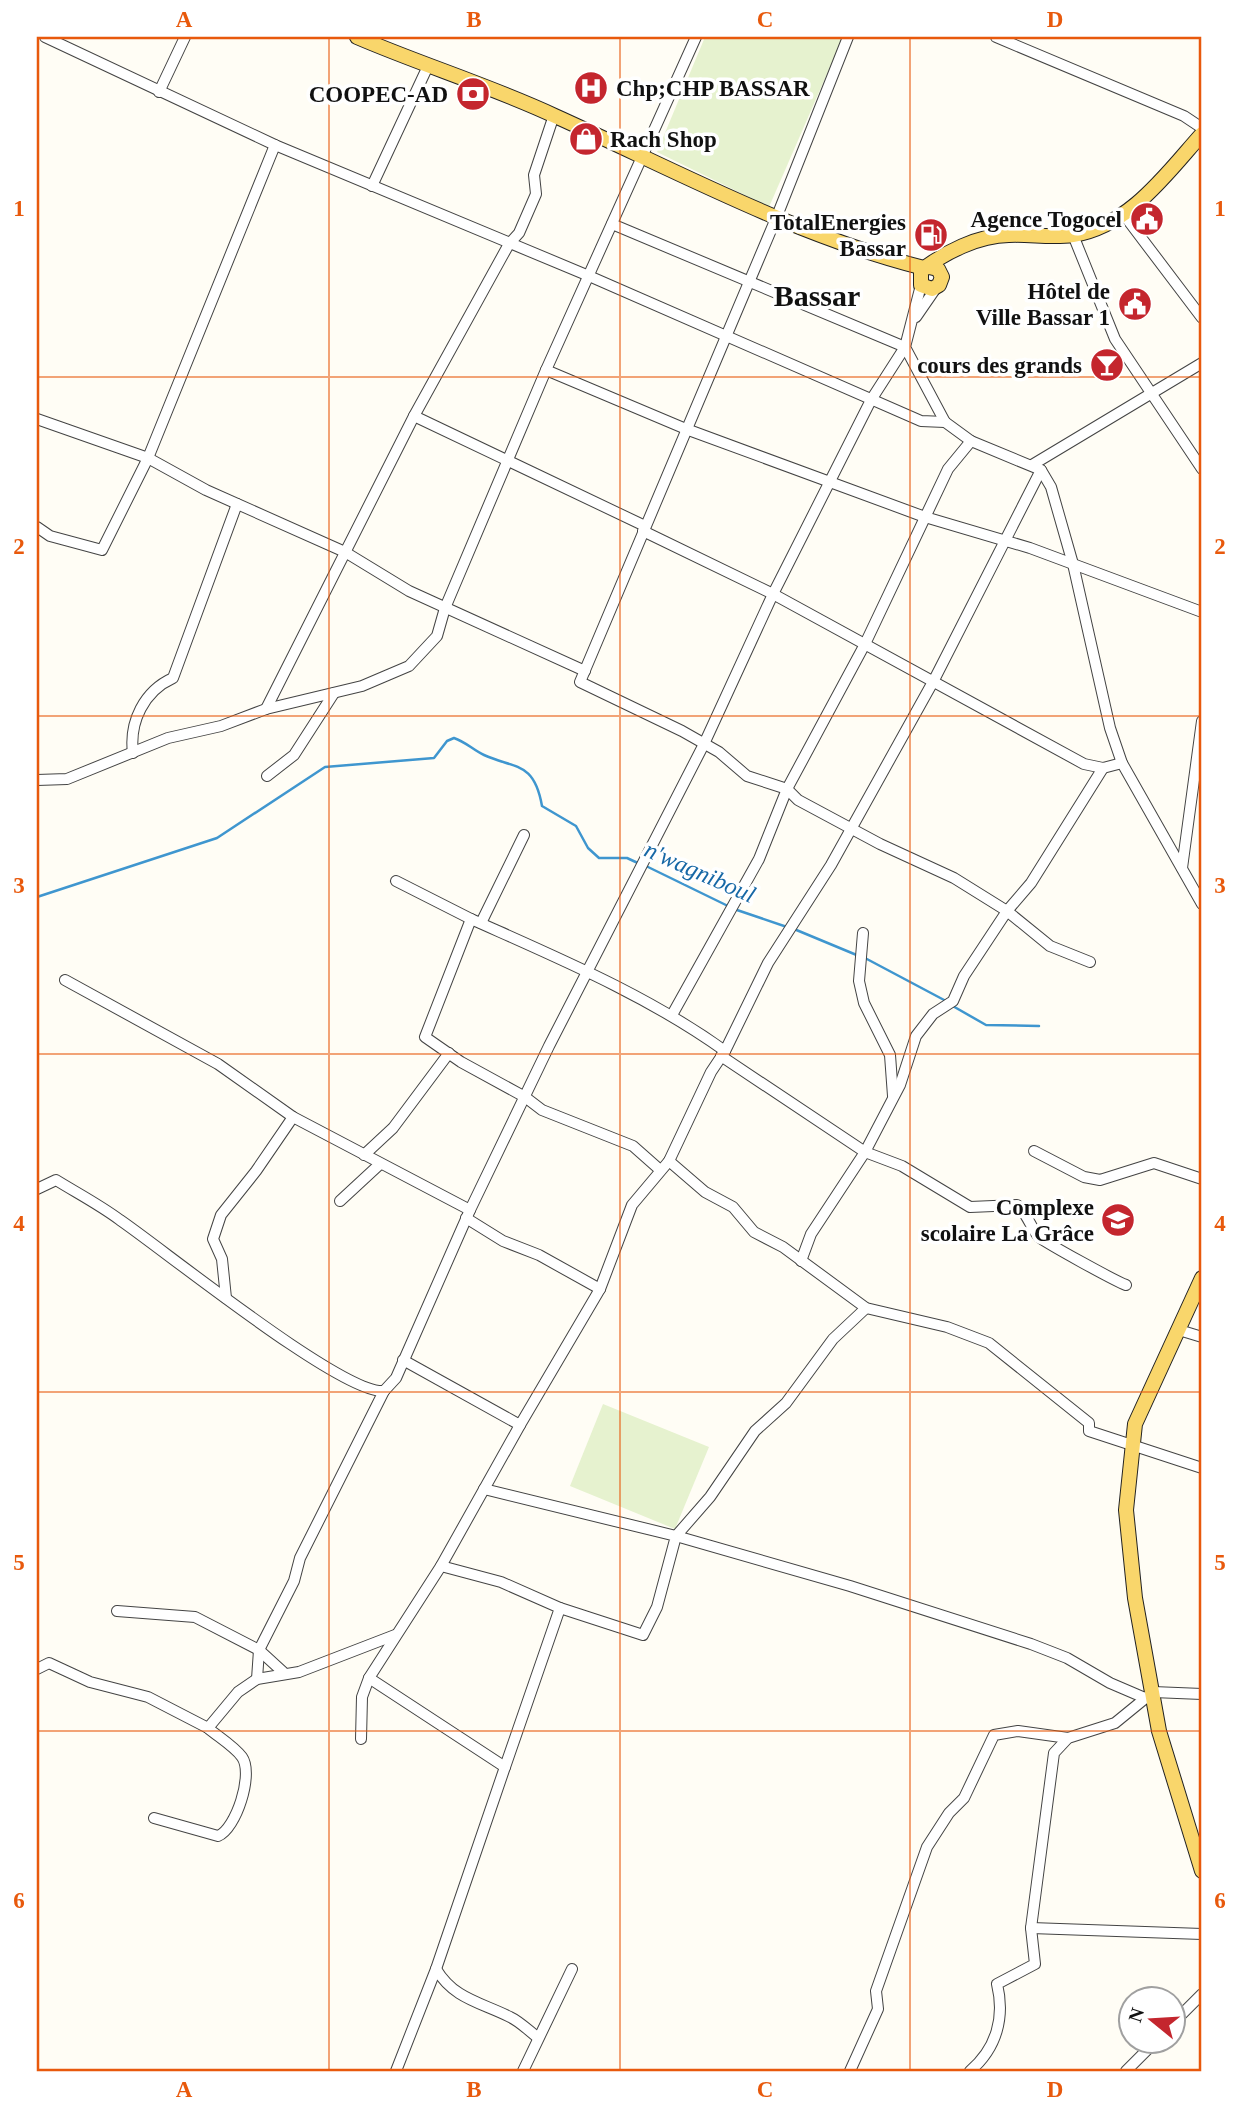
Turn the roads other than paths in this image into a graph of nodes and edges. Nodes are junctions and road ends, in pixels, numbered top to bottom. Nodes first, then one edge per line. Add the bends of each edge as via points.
1 (45, 37) edge
2 (184, 37) edge
3 (357, 37) edge
4 (696, 37) edge
5 (848, 37) edge
6 (996, 37) edge
7 (373, 40) edge
8 (428, 66) junction
9 (159, 92) junction
10 (554, 115) junction
11 (1202, 128) edge
12 (1202, 134) edge
13 (275, 145) junction
14 (640, 156) junction
15 (372, 186) junction
16 (1124, 215) junction
17 (777, 216) junction
18 (612, 225) junction
19 (1073, 235) junction
20 (509, 244) junction
21 (589, 276) junction
22 (928, 278) junction
23 (747, 282) junction
24 (1202, 318) edge
25 (724, 334) junction
26 (905, 347) junction
27 (1202, 363) edge
28 (546, 370) junction
29 (1153, 395) junction
30 (871, 400) junction
31 (414, 416) junction
32 (37, 419) edge
33 (945, 422) junction
34 (686, 429) junction
35 (971, 441) junction
36 (148, 458) junction
37 (509, 460) junction
38 (1037, 468) junction
39 (1202, 469) edge
40 (832, 481) junction
41 (237, 504) junction
42 (925, 517) junction
43 (37, 527) edge
44 (644, 529) junction
45 (1006, 541) junction
46 (345, 552) junction
47 (1073, 564) junction
48 (773, 594) junction
49 (445, 608) junction
50 (1202, 612) edge
51 (865, 644) junction
52 (585, 671) junction
53 (934, 680) junction
54 (334, 692) junction
55 (265, 709) junction
56 (1202, 721) edge
57 (704, 744) junction
58 (133, 753) junction
59 (1122, 763) junction
60 (1103, 768) junction
61 (267, 776) dead end
62 (37, 780) edge
63 (787, 789) junction
64 (851, 828) junction
65 (524, 835) dead end
66 (1182, 868) junction
67 (396, 881) dead end
68 (1202, 904) edge
69 (1007, 911) junction
70 (476, 921) junction
71 (863, 933) dead end
72 (1090, 962) dead end
73 (589, 973) junction
74 (65, 980) dead end
75 (672, 1015) junction
76 (449, 1053) junction
77 (723, 1054) junction
78 (525, 1097) junction
79 (893, 1098) junction
80 (293, 1116) junction
81 (1034, 1151) dead end
82 (865, 1152) junction
83 (364, 1155) junction
84 (668, 1161) junction
85 (380, 1164) junction
86 (659, 1169) junction
87 (1202, 1179) edge
88 (37, 1189) edge
89 (340, 1201) dead end
90 (468, 1214) junction
91 (801, 1261) junction
92 (1202, 1278) edge
93 (1126, 1285) dead end
94 (600, 1289) junction
95 (226, 1298) junction
96 (866, 1308) junction
97 (1179, 1329) junction
98 (1202, 1337) edge
99 (403, 1360) junction
100 (384, 1391) junction
101 (520, 1424) junction
102 (1133, 1447) junction
103 (1202, 1468) edge
104 (484, 1489) junction
105 (676, 1536) junction
106 (441, 1566) junction
107 (560, 1608) junction
108 (117, 1611) dead end
109 (395, 1635) junction
110 (259, 1650) junction
111 (37, 1670) edge
112 (283, 1672) junction
113 (369, 1678) junction
114 (257, 1679) junction
115 (1202, 1693) edge
116 (1149, 1695) junction
117 (208, 1727) junction
118 (1068, 1738) junction
119 (361, 1739) dead end
120 (505, 1767) junction
121 (154, 1818) dead end
122 (1201, 1864) edge
123 (1031, 1928) junction
124 (1202, 1934) edge
125 (436, 1969) junction
126 (572, 1969) dead end
127 (1202, 1994) edge
128 (1186, 2010) edge
129 (537, 2037) junction
130 (1140, 2056) edge
131 (396, 2071) edge
132 (523, 2071) edge
133 (850, 2071) edge
134 (970, 2071) edge
135 (1126, 2071) edge

1 - 9 street
2 - 9 street
3 - 7 main road
4 - 14 street
5 - 17 street
6 - 11 street via 1184,116
7 - 8 main road
8 - 10 main road
8 - 15 street
9 - 13 street
10 - 14 main road
10 - 20 street via 534,175 536,194 519,233
12 - 16 main road
13 - 15 street
13 - 36 street
14 - 17 main road
14 - 18 street
15 - 20 street
16 - 19 main road
16 - 24 street
17 - 22 main road
17 - 23 street
18 - 21 street
18 - 23 street
19 - 22 main road via 1006,234 953,250
19 - 29 street via 1115,339
20 - 21 street
20 - 31 street
21 - 25 street
21 - 28 street
22 - 26 street
23 - 25 street
23 - 26 street
25 - 30 street
25 - 34 street
26 - 30 street
26 - 33 street
27 - 29 street
28 - 34 street
28 - 37 street
29 - 38 street
29 - 39 street
30 - 33 street via 921,421
30 - 40 street
31 - 37 street
31 - 46 street
32 - 36 street
33 - 35 street
34 - 40 street
34 - 44 street
35 - 38 street
35 - 42 street via 948,470
36 - 41 street
36 - 43 street via 102,550 50,536
37 - 44 street
37 - 49 street
38 - 45 street
38 - 47 street via 1051,487
40 - 42 street
40 - 48 street
41 - 46 street
41 - 58 street via 173,678 158,684 138,713 130,735
42 - 45 street
42 - 51 street
44 - 48 street
44 - 52 street
45 - 47 street
45 - 53 street
46 - 49 street
46 - 55 street
47 - 50 street
47 - 59 street
48 - 51 street
48 - 57 street
49 - 52 street
49 - 54 street via 437,636 409,666 362,686
51 - 53 street
51 - 63 street
52 - 57 street via 580,682
53 - 60 street via 1084,764
53 - 64 street
54 - 55 street
54 - 61 street via 294,755
55 - 58 street
56 - 66 street
57 - 63 street via 747,776
57 - 73 street
58 - 62 street via 67,779
59 - 60 street
59 - 66 street
60 - 69 street via 1031,883
63 - 64 street via 798,800
63 - 75 street via 759,859
64 - 69 street via 954,878
64 - 77 street via 768,963
65 - 70 street
66 - 68 street
67 - 70 street
69 - 72 street via 1050,946
69 - 79 street via 953,1001 933,1014 916,1036
70 - 73 street
70 - 76 street via 425,1037
71 - 79 street via 859,981 890,1055
73 - 75 street
73 - 78 street
74 - 80 street via 218,1064
75 - 77 street
76 - 78 street
76 - 83 street via 393,1128
77 - 82 street
77 - 84 street
78 - 86 street via 542,1110 633,1146
78 - 90 street
79 - 82 street
80 - 83 street
80 - 95 street via 221,1215 214,1239 222,1259
81 - 87 street via 1084,1177 1100,1180 1154,1163
82 - 91 street via 811,1234
82 - 93 street via 902,1166 970,1207 1017,1205 1039,1237
83 - 85 street
84 - 86 street
84 - 91 street via 705,1192 733,1207 754,1232
85 - 89 street
85 - 90 street
86 - 94 street via 632,1205
88 - 95 street via 56,1180 120,1219
90 - 94 street via 503,1241
90 - 99 street
91 - 96 street
92 - 97 main road
94 - 101 street
95 - 100 street via 349,1382 372,1392
96 - 102 street via 947,1327 989,1343 1089,1423 1089,1431
96 - 105 street via 833,1339 786,1403 755,1431 710,1497
97 - 98 street
97 - 102 main road via 1135,1424
99 - 100 street
99 - 101 street
100 - 110 street
101 - 104 street
102 - 103 street
102 - 116 main road via 1126,1510
104 - 105 street
104 - 106 street
105 - 107 street via 657,1607 643,1634
105 - 116 street via 1031,1644 1110,1683
106 - 107 street via 501,1582
106 - 109 street
107 - 120 street
108 - 110 street via 195,1617
109 - 112 street via 299,1672
109 - 113 street
110 - 112 street
110 - 114 street
111 - 117 street via 50,1663 90,1682 148,1697
112 - 114 street
113 - 119 street via 362,1697
113 - 120 street
114 - 117 street via 238,1692
115 - 116 street
116 - 118 street via 1115,1723
116 - 122 main road
117 - 121 street via 242,1757 245,1769 236,1820 218,1836
118 - 123 street via 1052,1762
118 - 133 street via 1018,1731 994,1735 964,1798 948,1813 927,1847 876,1991 878,2008
120 - 125 street
123 - 124 street
123 - 134 street via 1035,1964 997,1984 1002,2006 997,2032
125 - 129 street via 444,1983 466,2000 512,2018
125 - 131 street
126 - 129 street
127 - 128 street
129 - 132 street
130 - 135 street

